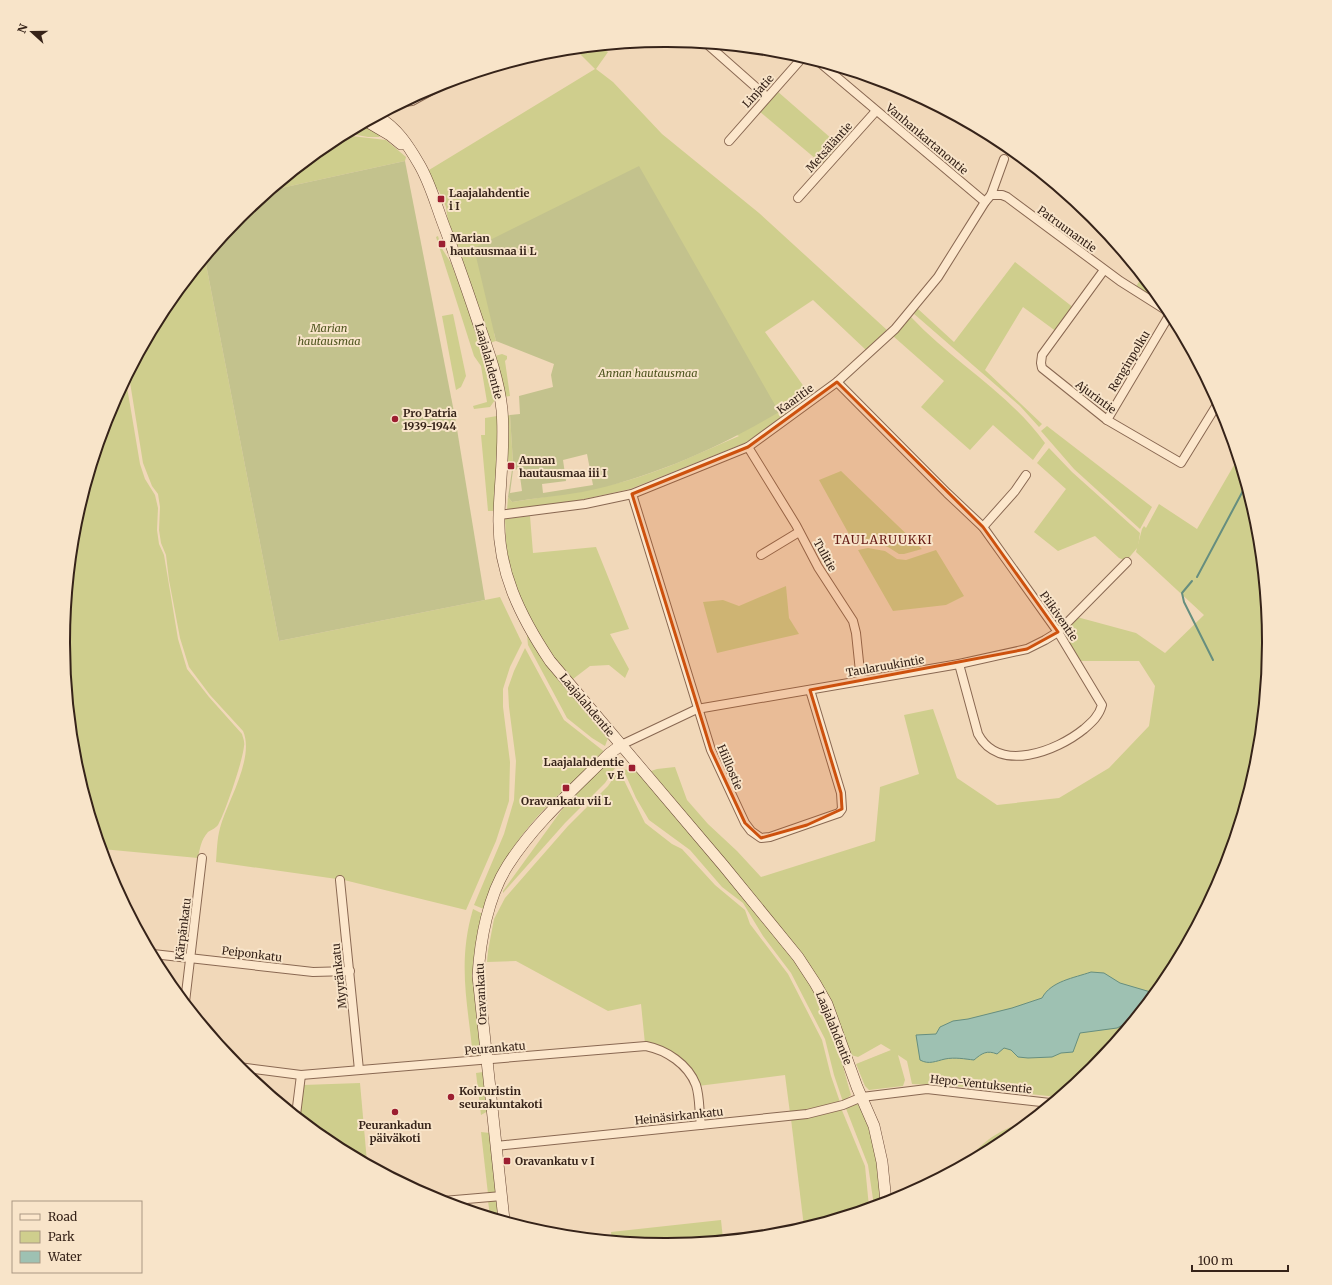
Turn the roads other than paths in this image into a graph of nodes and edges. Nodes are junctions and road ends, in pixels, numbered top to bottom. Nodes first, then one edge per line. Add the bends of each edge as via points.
1 (712, 49) edge
2 (799, 62) edge
3 (828, 70) edge
4 (767, 97) junction
5 (876, 111) junction
6 (382, 120) edge
7 (372, 125) edge
8 (729, 140) dead end
9 (413, 155) junction
10 (1004, 159) dead end
11 (798, 198) dead end
12 (988, 198) junction
13 (1104, 270) junction
14 (1154, 303) edge
15 (1166, 320) edge
16 (837, 382) junction
17 (1214, 410) edge
18 (1107, 420) junction
19 (748, 446) junction
20 (1026, 475) dead end
21 (632, 494) junction
22 (499, 515) junction
23 (983, 527) junction
24 (799, 532) junction
25 (761, 555) dead end
26 (1127, 562) dead end
27 (1058, 632) junction
28 (959, 664) junction
29 (860, 681) junction
30 (810, 690) junction
31 (697, 709) junction
32 (621, 745) junction
33 (202, 858) dead end
34 (340, 880) dead end
35 (159, 955) edge
36 (190, 957) junction
37 (350, 971) junction
38 (186, 994) edge
39 (486, 1060) junction
40 (251, 1069) edge
41 (359, 1070) junction
42 (301, 1075) junction
43 (862, 1097) junction
44 (1044, 1102) edge
45 (297, 1110) edge
46 (701, 1125) junction
47 (496, 1146) junction
48 (502, 1196) junction
49 (885, 1196) edge
50 (457, 1200) edge
51 (504, 1215) edge

1 - 4 street
2 - 4 street, Linjatie
3 - 5 street, Vanhankartanontie
4 - 8 street, Linjatie
5 - 11 street, Metsäläntie
5 - 12 street, Vanhankartanontie
6 - 9 street, Laajalahdentie via 395,129
7 - 9 street, Laajalahdentie via 395,138
9 - 22 street, Laajalahdentie via 424,174 461,271 496,379 502,409 503,442
10 - 12 street, Kaaritie
12 - 13 street, Patruunantie via 1002,194 1007,197
12 - 16 street, Kaaritie via 938,277 917,304 895,330
13 - 14 street, Patruunantie
13 - 18 street, Ajurintie via 1042,355 1041,363 1047,373
15 - 18 street, Renginpolku
16 - 19 street, Kaaritie
16 - 23 street, Piikiventie
17 - 18 street, Ajurintie via 1181,463
19 - 21 street, Kaaritie
19 - 24 street, Tulitie
20 - 23 street
21 - 22 street, Kaaritie via 585,504
21 - 31 street, Hiillostie
22 - 32 street, Laajalahdentie via 503,564 525,620 550,661
23 - 27 street, Piikiventie
24 - 25 street
24 - 29 street, Tulitie via 853,621
26 - 27 street, Taularuukintie
27 - 28 street, Taularuukintie via 1026,649
27 - 28 street, Piikiventie via 1102,705 1097,716 1087,726 1053,749 1019,755 990,749 982,743
28 - 29 street, Taularuukintie
29 - 30 street, Taularuukintie
30 - 31 street, Taularuukintie
30 - 31 street, Hiillostie via 841,793 842,810 833,816 770,837 757,836 745,823 710,750
31 - 32 street, Taularuukintie
32 - 39 street, Oravankatu via 531,832 508,864 500,882 479,947 478,976
32 - 43 street, Laajalahdentie via 798,957 827,1004
33 - 36 street, Kärpänkatu
34 - 37 street, Myyränkatu
35 - 36 street, Peiponkatu
36 - 37 street, Peiponkatu via 313,972
36 - 38 street, Kärpänkatu
37 - 41 street, Myyränkatu
39 - 41 street, Peurankatu
39 - 46 street, Peurankatu via 631,1047 655,1048 674,1058 692,1077 696,1086
39 - 47 street, Oravankatu
40 - 42 street, Peurankatu
41 - 42 street, Peurankatu
42 - 45 street
43 - 44 street, Hepo-Ventuksentie via 927,1089
43 - 46 street, Heinäsirkankatu via 807,1114
43 - 49 street, Laajalahdentie via 874,1126
46 - 47 street, Heinäsirkankatu
47 - 48 street, Oravankatu
48 - 50 street
48 - 51 street, Oravankatu

